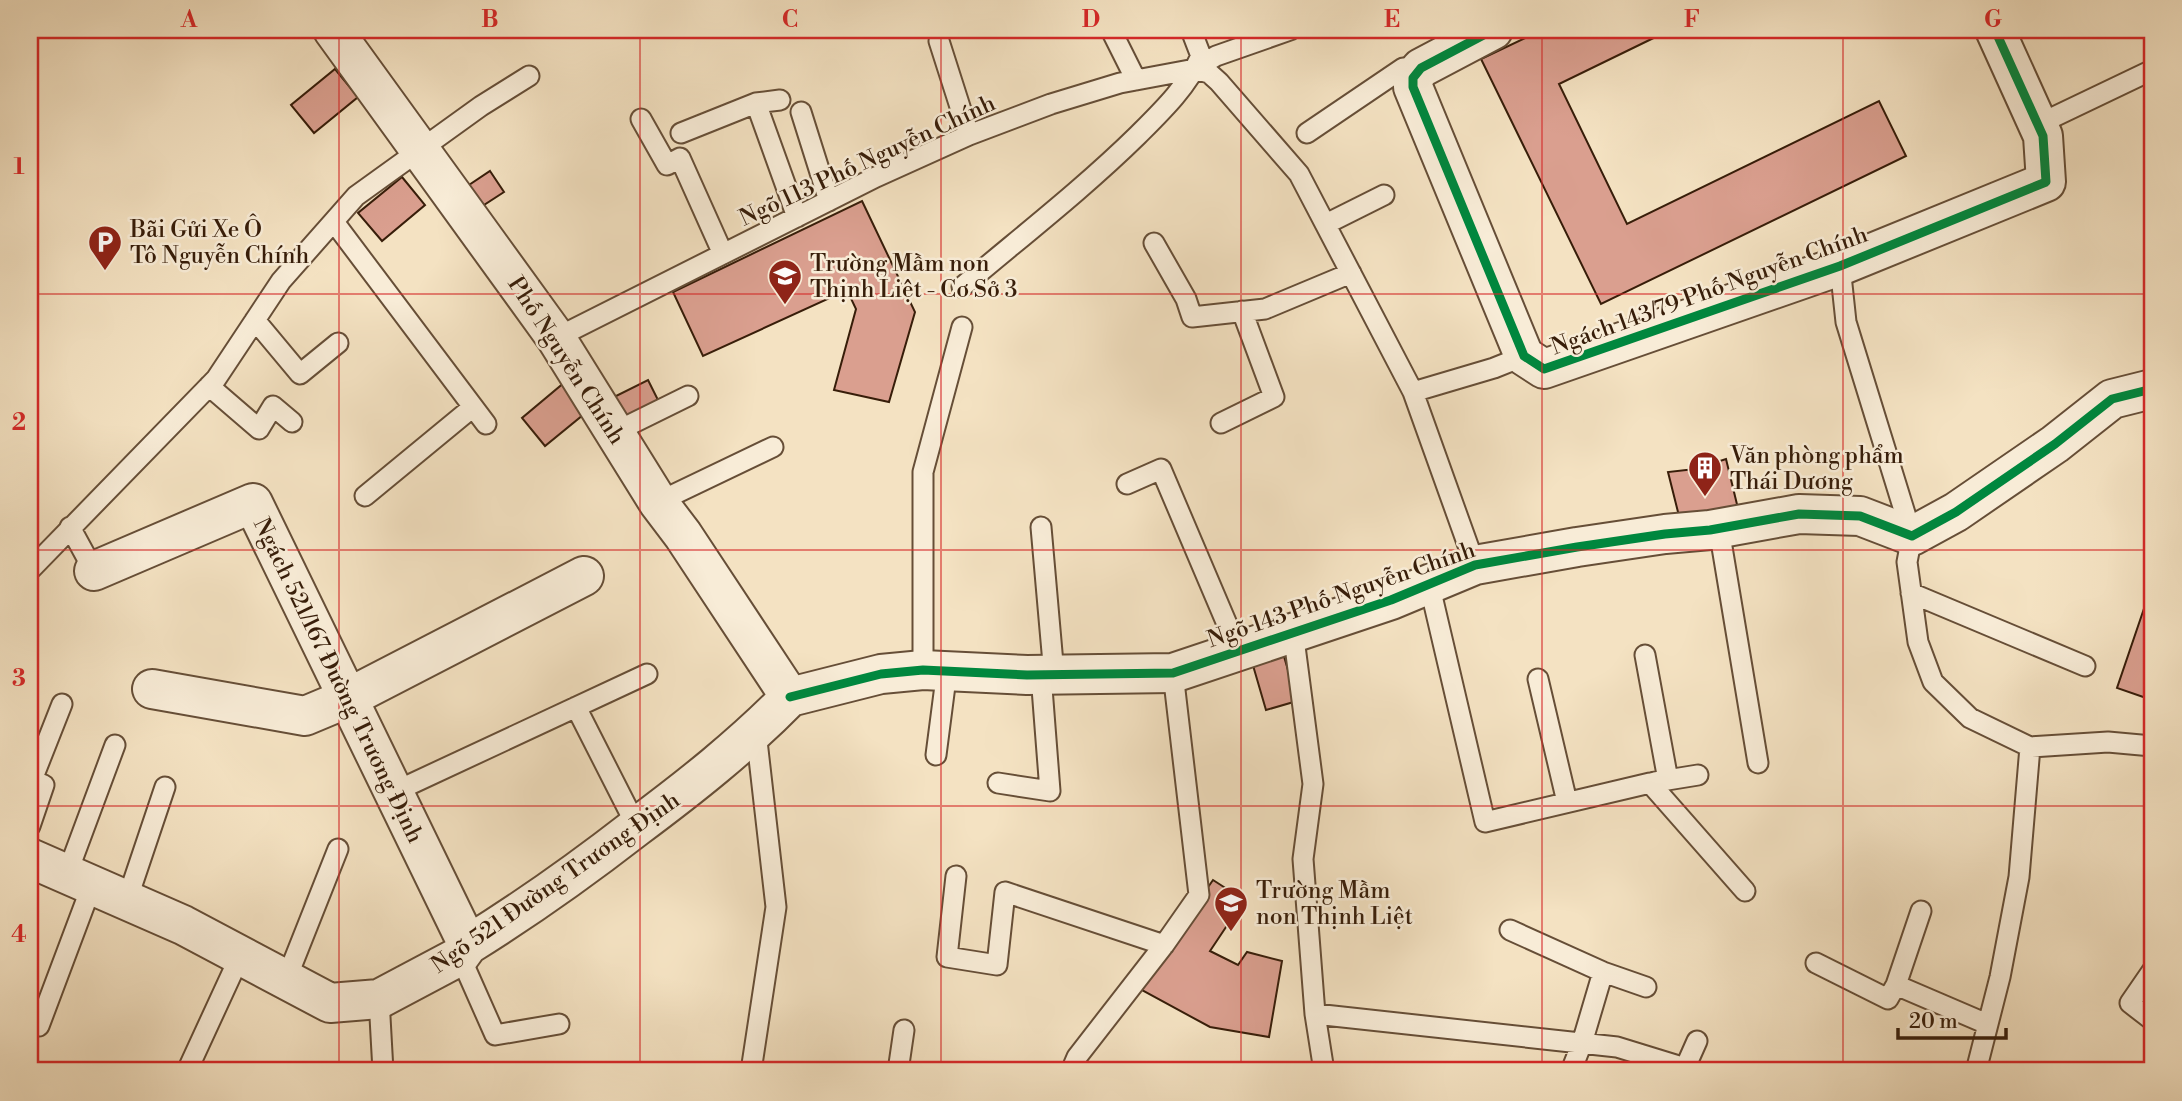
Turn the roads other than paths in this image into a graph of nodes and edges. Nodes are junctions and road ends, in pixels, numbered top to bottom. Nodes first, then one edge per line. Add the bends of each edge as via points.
1 (333, 30) edge
2 (1111, 30) edge
3 (1191, 30) edge
4 (1290, 30) edge
5 (1493, 30) edge
6 (1995, 30) edge
7 (939, 41) dead end
8 (1421, 68) junction
9 (1195, 69) junction
10 (2152, 70) edge
11 (529, 76) dead end
12 (1136, 80) junction
13 (780, 100) dead end
14 (757, 103) junction
15 (801, 112) dead end
16 (641, 119) dead end
17 (2037, 125) junction
18 (1307, 133) dead end
19 (681, 134) dead end
20 (970, 135) junction
21 (420, 148) junction
22 (1384, 195) dead end
23 (829, 201) junction
24 (797, 217) junction
25 (334, 222) junction
26 (1326, 224) junction
27 (1154, 243) dead end
28 (723, 254) junction
29 (1840, 266) junction
30 (1351, 273) junction
31 (962, 286) dead end
32 (1242, 311) junction
33 (255, 320) junction
34 (962, 327) dead end
35 (556, 338) junction
36 (338, 343) dead end
37 (1524, 356) junction
38 (209, 386) junction
39 (2152, 389) edge
40 (1413, 392) junction
41 (688, 396) dead end
42 (473, 407) junction
43 (292, 422) dead end
44 (1222, 423) dead end
45 (486, 424) dead end
46 (615, 432) junction
47 (773, 447) dead end
48 (1127, 484) dead end
49 (365, 496) dead end
50 (658, 502) junction
51 (69, 527) junction
52 (1041, 527) dead end
53 (1719, 528) junction
54 (1912, 536) junction
55 (1475, 565) junction
56 (30, 569) edge
57 (94, 571) joint
58 (584, 576) dead end
59 (1429, 583) junction
60 (1911, 593) junction
61 (1293, 632) junction
62 (1238, 650) junction
63 (1645, 655) dead end
64 (2085, 666) dead end
65 (935, 670) junction
66 (1173, 673) junction
67 (647, 674) dead end
68 (1048, 675) junction
69 (1538, 679) dead end
70 (152, 689) dead end
71 (790, 697) junction
72 (348, 698) junction
73 (62, 704) dead end
74 (576, 707) junction
75 (756, 732) junction
76 (115, 745) dead end
77 (2030, 747) junction
78 (2152, 747) edge
79 (936, 755) dead end
80 (1758, 763) dead end
81 (1698, 775) dead end
82 (1659, 781) junction
83 (998, 783) dead end
84 (165, 787) dead end
85 (394, 792) junction
86 (1567, 802) junction
87 (30, 826) edge
88 (637, 827) junction
89 (338, 849) dead end
90 (30, 858) edge
91 (956, 876) dead end
92 (80, 879) junction
93 (1745, 891) dead end
94 (127, 900) junction
95 (1921, 911) dead end
96 (1510, 930) dead end
97 (1164, 946) junction
98 (464, 950) junction
99 (240, 956) junction
100 (1816, 963) dead end
101 (2152, 971) edge
102 (1603, 972) junction
103 (286, 980) junction
104 (1896, 985) junction
105 (1646, 987) dead end
106 (379, 999) junction
107 (1315, 1014) junction
108 (2152, 1020) edge
109 (559, 1024) dead end
110 (1987, 1024) junction
111 (39, 1026) dead end
112 (904, 1030) dead end
113 (1697, 1041) dead end
114 (1582, 1043) junction
115 (1690, 1070) edge
116 (187, 1071) edge
117 (383, 1071) edge
118 (751, 1071) edge
119 (898, 1071) edge
120 (1071, 1071) edge
121 (1324, 1071) edge
122 (1571, 1071) edge
123 (1976, 1071) edge

1 - 21 street, Phố Nguyễn Chính
2 - 12 lane
3 - 9 lane via 1201,55
4 - 9 lane via 1216,56
5 - 8 street
6 - 17 street, Ngách 143/79 Phố Nguyễn Chính
7 - 20 lane
8 - 18 lane via 1403,68
8 - 37 street, Ngách 143/79 Phố Nguyễn Chính via 1413,78 1415,96
9 - 12 lane, Ngõ 113 Phố Nguyễn Chính
9 - 26 lane via 1219,82 1299,174
9 - 31 lane via 1170,104 1122,150
10 - 17 lane
11 - 21 lane
12 - 20 lane, Ngõ 113 Phố Nguyễn Chính via 1051,104
13 - 14 lane
14 - 19 lane
14 - 24 lane
15 - 23 lane
16 - 28 lane via 667,165 680,158
17 - 29 street, Ngách 143/79 Phố Nguyễn Chính via 2043,136 2046,182
20 - 23 lane, Ngõ 113 Phố Nguyễn Chính
21 - 25 lane via 356,196
21 - 35 street, Phố Nguyễn Chính
22 - 26 lane
23 - 24 lane, Ngõ 113 Phố Nguyễn Chính
24 - 28 lane, Ngõ 113 Phố Nguyễn Chính
25 - 33 lane via 281,281
25 - 42 lane
26 - 30 lane
27 - 32 lane via 1192,317
28 - 35 lane, Ngõ 113 Phố Nguyễn Chính
29 - 37 street, Ngách 143/79 Phố Nguyễn Chính via 1544,369
29 - 54 lane, Ngách 143/79 Phố Nguyễn Chính via 1846,322
30 - 32 lane via 1265,309
30 - 40 lane
32 - 44 lane via 1274,397
33 - 36 lane via 300,374
33 - 38 lane
34 - 65 lane via 923,471
35 - 46 street, Phố Nguyễn Chính
37 - 40 lane
38 - 43 lane via 258,429 273,406
38 - 51 lane
39 - 54 street via 2112,399 1956,512
40 - 55 lane
41 - 46 lane
42 - 45 lane
42 - 49 lane
46 - 50 street, Phố Nguyễn Chính
47 - 50 lane
48 - 62 lane via 1161,469
50 - 71 street, Phố Nguyễn Chính
51 - 56 lane
51 - 57 lane, Ngách 521/167 Đường Trương Định
52 - 68 lane
53 - 54 street, Ngõ 143 Phố Nguyễn Chính via 1799,514 1860,516
53 - 55 street, Ngõ 143 Phố Nguyễn Chính
53 - 80 lane
54 - 60 lane via 1907,562
55 - 59 street, Ngõ 143 Phố Nguyễn Chính
57 - 72 street, Ngách 521/167 Đường Trương Định via 253,503
58 - 72 street
59 - 61 street, Ngõ 143 Phố Nguyễn Chính
59 - 86 lane via 1485,822
60 - 64 lane
60 - 77 lane via 1918,642 1933,682 1970,719
61 - 62 street, Ngõ 143 Phố Nguyễn Chính
61 - 107 lane via 1313,784 1303,859
62 - 66 street, Ngõ 143 Phố Nguyễn Chính
63 - 82 lane
65 - 68 street, Ngõ 143 Phố Nguyễn Chính
65 - 71 street, Ngõ 143 Phố Nguyễn Chính via 881,674
65 - 79 lane
66 - 68 street, Ngõ 143 Phố Nguyễn Chính
66 - 97 lane via 1199,895
67 - 74 lane
68 - 83 lane via 1050,790
69 - 86 lane
70 - 72 street via 305,716
71 - 75 street, Ngõ 521 Đường Trương Định
72 - 85 street, Ngách 521/167 Đường Trương Định
73 - 87 lane via 32,780 44,785
74 - 85 lane
74 - 88 lane
75 - 88 street, Ngõ 521 Đường Trương Định
75 - 118 lane via 776,907
76 - 92 lane
77 - 78 lane via 2108,742
77 - 110 lane via 2018,877
81 - 82 lane
82 - 86 lane
82 - 93 lane
84 - 94 lane
85 - 98 street, Ngách 521/167 Đường Trương Định
88 - 98 street, Ngõ 521 Đường Trương Định
89 - 103 lane
90 - 92 street, Ngõ 521 Đường Trương Định
91 - 97 lane via 947,957 997,965 1005,891
92 - 94 street, Ngõ 521 Đường Trương Định
92 - 111 lane
94 - 99 street, Ngõ 521 Đường Trương Định
95 - 104 lane
96 - 102 lane
97 - 120 lane
98 - 106 street, Ngõ 521 Đường Trương Định
98 - 109 lane via 495,1035
99 - 103 street, Ngõ 521 Đường Trương Định
99 - 116 lane
100 - 104 lane via 1888,999
101 - 108 lane via 2130,1003
102 - 105 lane
102 - 114 lane
103 - 106 street, Ngõ 521 Đường Trương Định via 330,1003
104 - 110 lane
106 - 117 lane
107 - 114 lane
107 - 121 lane
110 - 123 lane
112 - 119 lane
113 - 115 lane
114 - 115 lane via 1617,1047
114 - 122 lane

